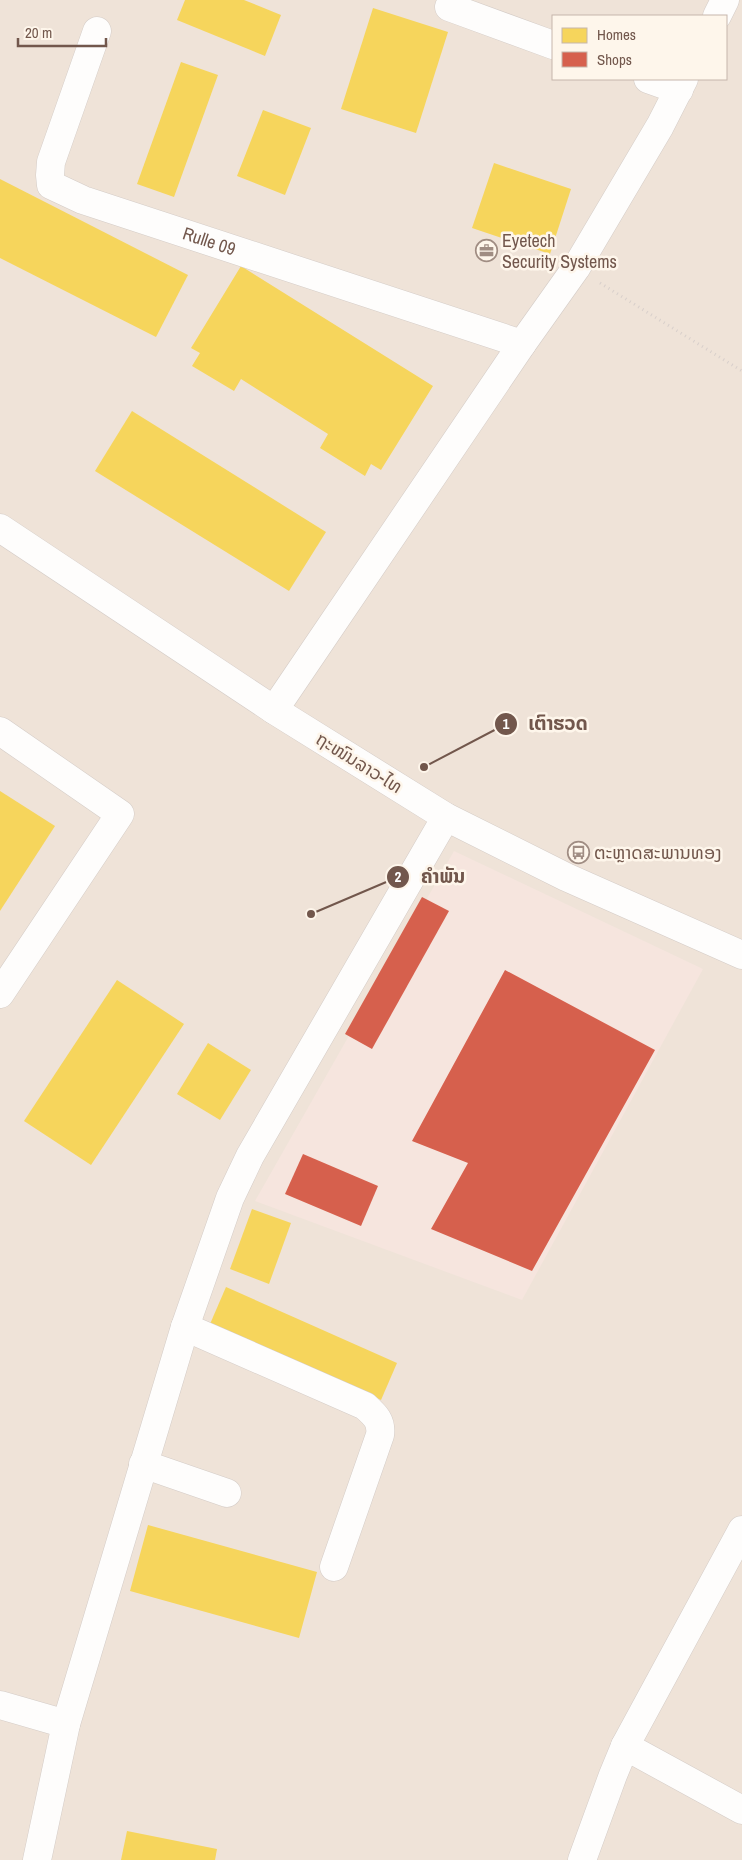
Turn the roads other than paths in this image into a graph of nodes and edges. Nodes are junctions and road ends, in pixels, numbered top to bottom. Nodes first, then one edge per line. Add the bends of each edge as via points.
1 (449, 8) dead end
2 (97, 31) dead end
3 (552, 45) edge
4 (655, 80) edge
5 (681, 84) edge
6 (522, 344) junction
7 (0, 528) edge
8 (274, 710) junction
9 (0, 731) edge
10 (446, 817) junction
11 (742, 955) edge
12 (0, 994) edge
13 (185, 1327) junction
14 (143, 1464) junction
15 (227, 1494) dead end
16 (742, 1530) edge
17 (334, 1567) dead end
18 (0, 1705) edge
19 (66, 1724) junction
20 (625, 1746) junction
21 (742, 1810) edge
22 (37, 1860) edge
23 (582, 1860) edge

1 - 3 street
2 - 6 street, Rulle 09 via 51,162 51,185 83,200
4 - 5 street
5 - 6 street via 660,126 576,268
6 - 8 street
7 - 8 street, ຖະໜົນລາວ-ໄທ
8 - 10 street, ຖະໜົນລາວ-ໄທ
9 - 12 street via 120,814
10 - 11 street, ຖະໜົນລາວ-ໄທ via 566,877
10 - 13 street via 250,1156 230,1198
13 - 14 street
13 - 17 street via 365,1406 377,1417 380,1434
14 - 15 street
14 - 19 street
16 - 20 street
18 - 19 street
19 - 22 street
20 - 21 street
20 - 23 street

